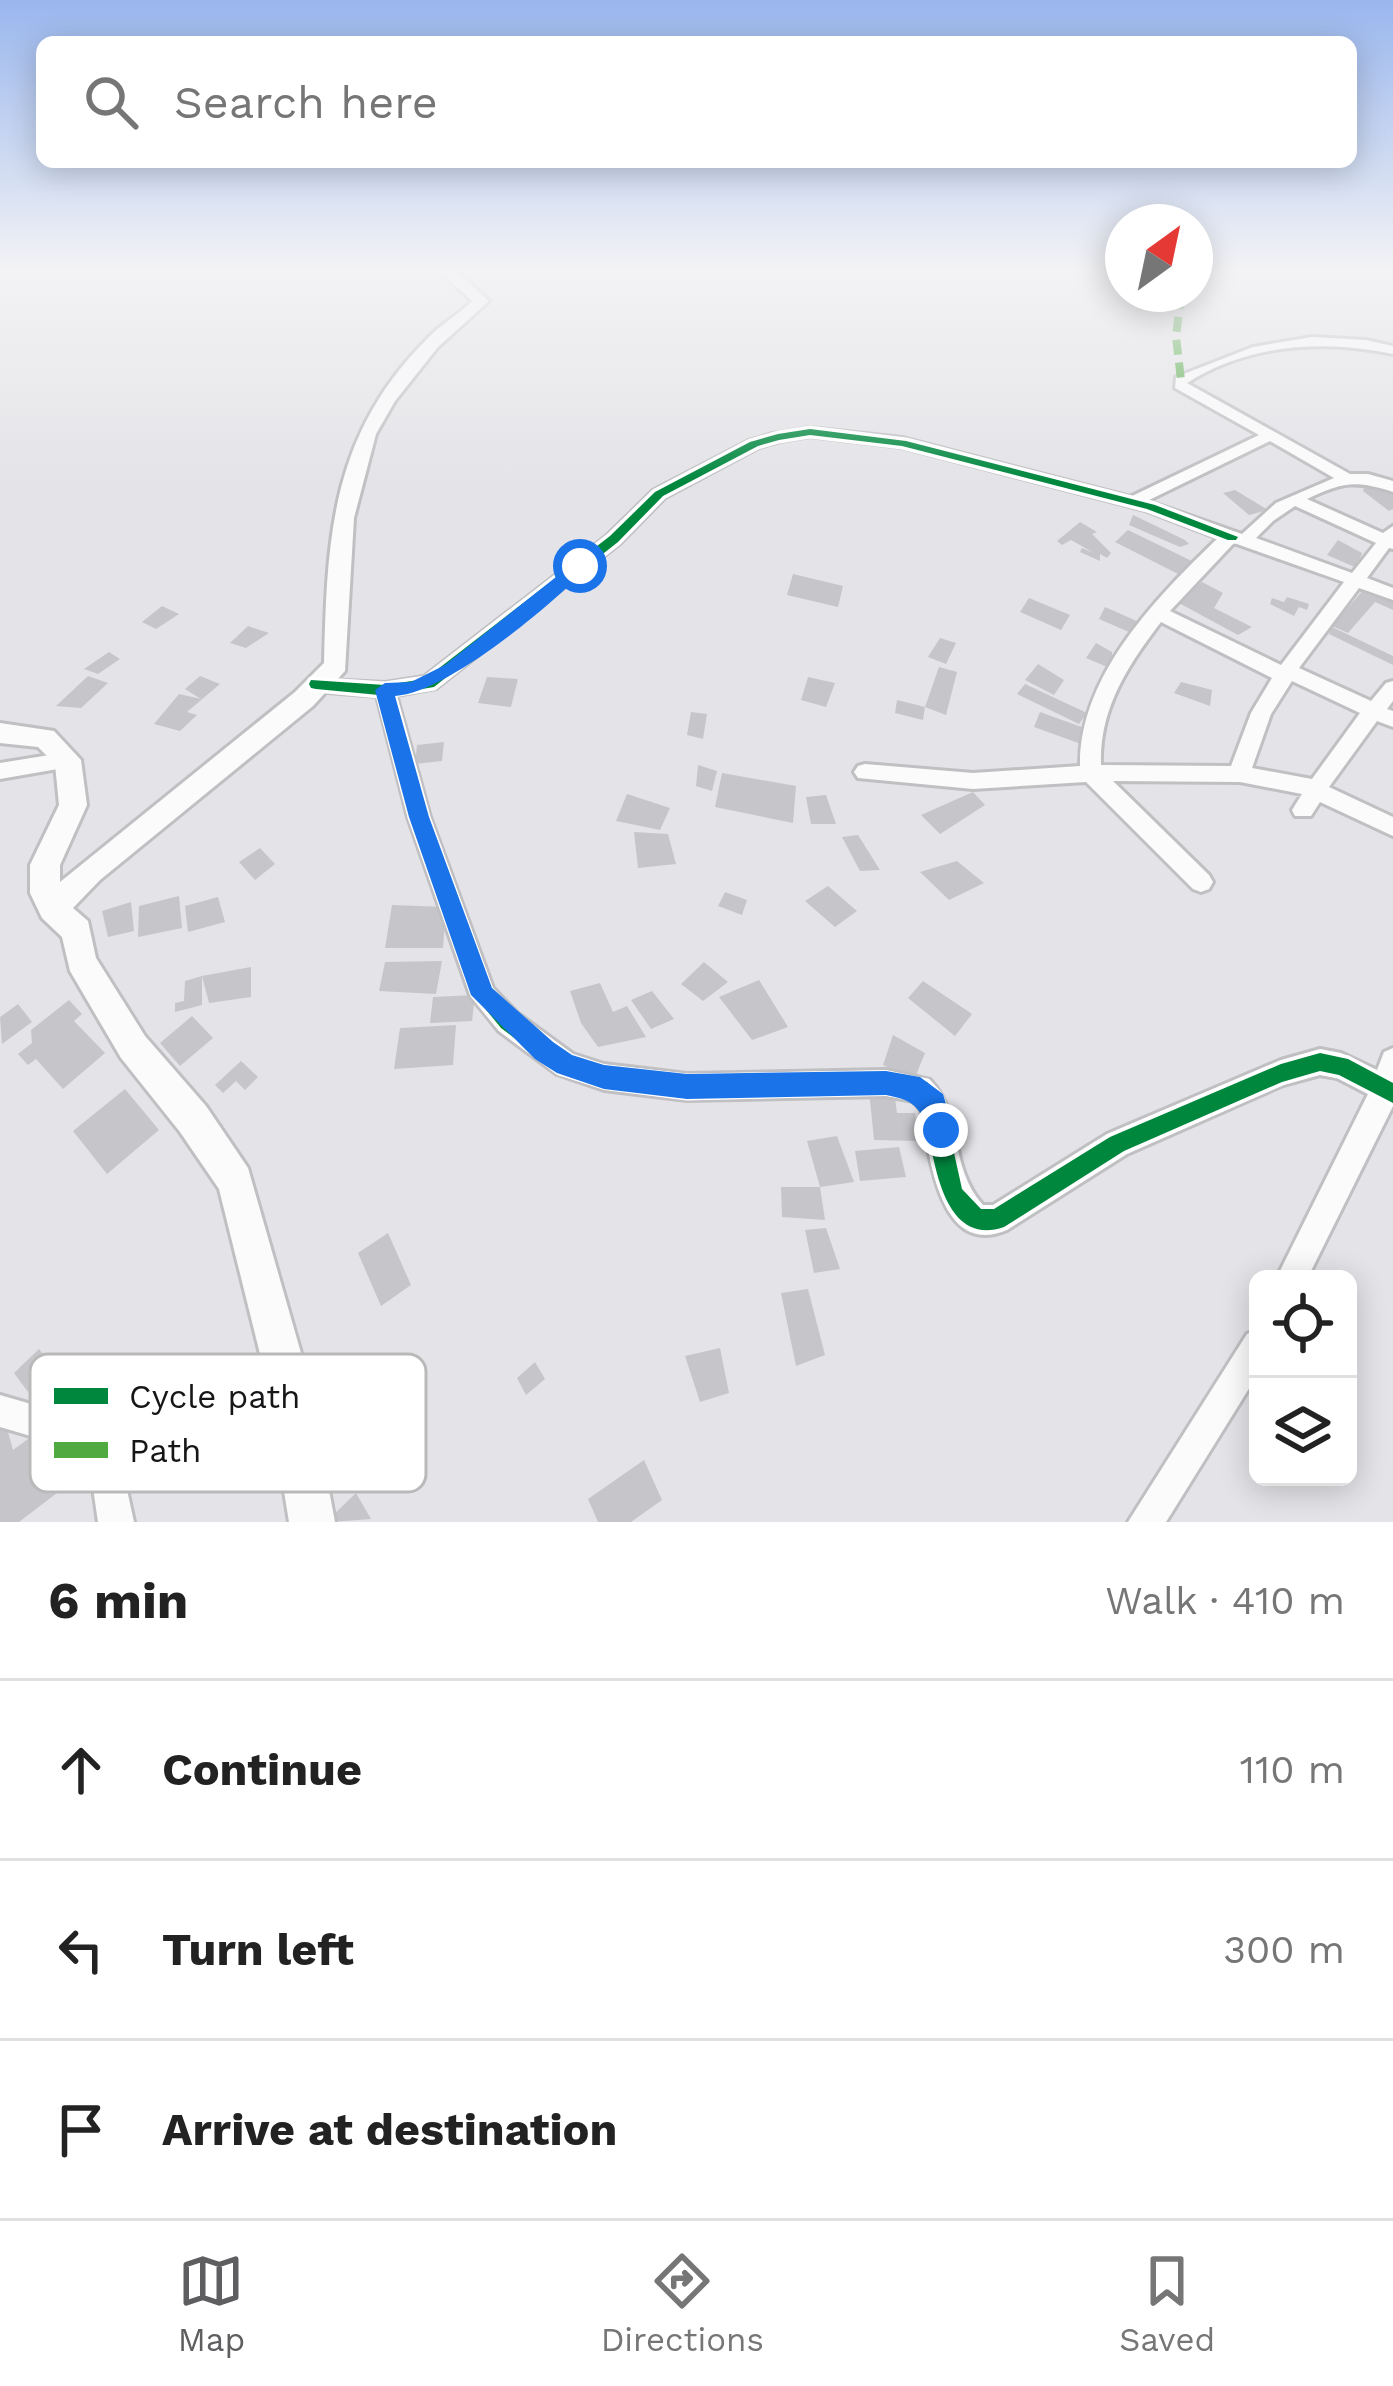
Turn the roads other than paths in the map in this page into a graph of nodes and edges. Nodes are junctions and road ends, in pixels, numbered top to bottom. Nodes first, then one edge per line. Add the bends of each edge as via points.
1 (435, 340) edge
2 (1305, 340) edge
3 (1318, 340) edge
4 (1393, 350) edge
5 (1271, 435) junction
6 (1351, 481) junction
7 (1393, 488) edge
8 (1295, 500) junction
9 (1129, 503) junction
10 (1239, 538) junction
11 (1390, 539) edge
12 (1359, 580) junction
13 (1393, 594) edge
14 (1160, 614) junction
15 (1286, 676) junction
16 (316, 684) junction
17 (1393, 688) edge
18 (385, 690) junction
19 (1372, 710) junction
20 (1393, 720) edge
21 (0, 733) edge
22 (68, 760) junction
23 (0, 771) edge
24 (865, 772) dead end
25 (1091, 772) junction
26 (1240, 774) junction
27 (1310, 800) junction
28 (1393, 827) edge
29 (1201, 882) dead end
30 (53, 909) junction
31 (1390, 1081) edge
32 (1296, 1270) edge
33 (281, 1354) edge
34 (1249, 1359) edge
35 (0, 1412) edge
36 (30, 1420) edge
37 (111, 1492) edge
38 (307, 1492) edge
39 (116, 1522) edge
40 (312, 1522) edge
41 (1146, 1522) edge

1 - 16 street via 367,433 347,506 336,665
2 - 5 street via 1180,380
3 - 4 street
5 - 6 street
5 - 9 street
6 - 7 street
6 - 8 street
8 - 10 street
8 - 11 street
9 - 10 street
9 - 18 street via 880,438 778,436 659,494 451,670 413,688
10 - 12 street
10 - 14 street
11 - 12 street
12 - 13 street
12 - 15 street
14 - 15 street
14 - 25 street via 1101,698
15 - 19 street
15 - 26 street
16 - 18 street
16 - 30 street
17 - 19 street
18 - 31 street via 419,817 483,995 566,1065 687,1087 920,1089 934,1103 953,1194 976,1220 998,1220 1117,1144 1281,1073 1320,1062
19 - 20 street
19 - 27 street
21 - 22 street via 45,738
22 - 23 street
22 - 30 street via 73,805 44,865
24 - 25 street via 973,781
25 - 26 street
25 - 29 street
26 - 27 street
27 - 28 street
30 - 33 street via 76,931 80,961 133,1047 235,1181
31 - 32 street
34 - 41 street
35 - 36 street
37 - 39 street
38 - 40 street

